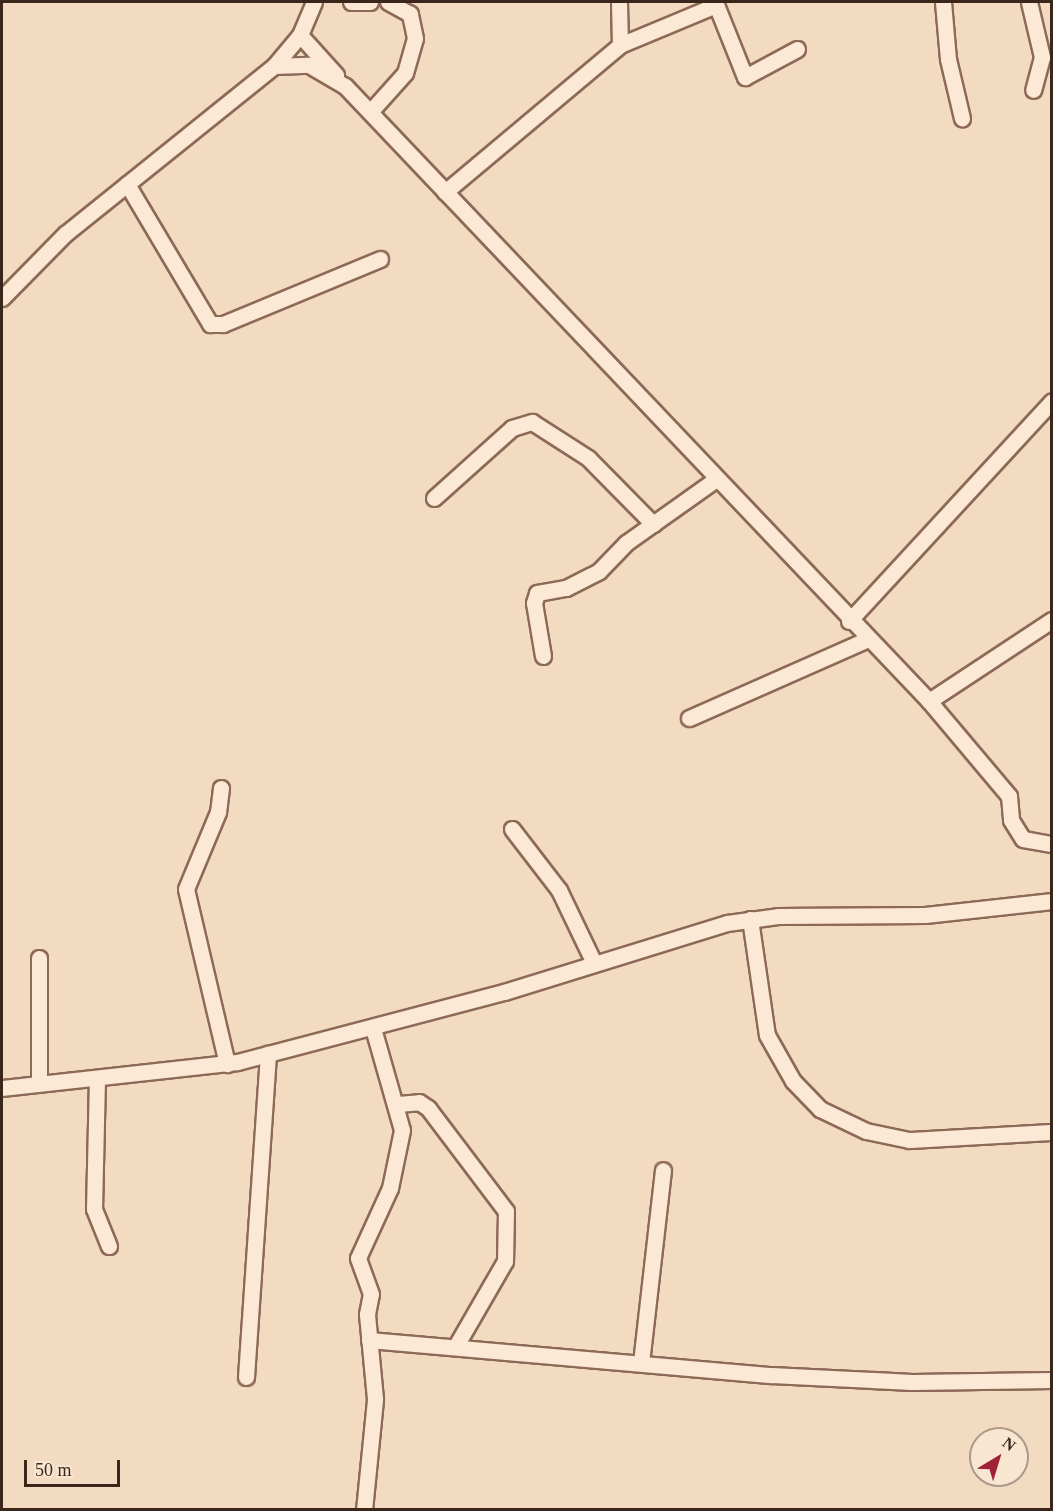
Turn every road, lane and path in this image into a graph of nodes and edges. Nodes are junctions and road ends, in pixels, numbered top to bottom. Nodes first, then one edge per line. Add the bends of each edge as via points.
1 (314, 2) edge
2 (351, 2) edge
3 (370, 2) edge
4 (388, 2) edge
5 (619, 2) edge
6 (943, 2) edge
7 (1029, 2) edge
8 (715, 3) edge
9 (300, 35) junction
10 (620, 45) junction
11 (797, 49) dead end
12 (274, 66) junction
13 (345, 86) junction
14 (1034, 90) dead end
15 (370, 112) junction
16 (962, 118) dead end
17 (127, 184) junction
18 (445, 192) junction
19 (380, 259) dead end
20 (2, 298) edge
21 (1052, 400) edge
22 (716, 479) junction
23 (434, 498) dead end
24 (653, 524) junction
25 (1052, 620) edge
26 (849, 621) junction
27 (868, 639) junction
28 (543, 656) dead end
29 (929, 702) junction
30 (689, 718) dead end
31 (221, 788) dead end
32 (512, 829) dead end
33 (1052, 844) edge
34 (1052, 901) edge
35 (750, 919) junction
36 (39, 958) dead end
37 (594, 963) junction
38 (373, 1028) junction
39 (268, 1054) junction
40 (227, 1064) junction
41 (97, 1078) junction
42 (39, 1083) junction
43 (2, 1088) edge
44 (398, 1104) junction
45 (1052, 1132) edge
46 (663, 1170) dead end
47 (109, 1246) dead end
48 (369, 1340) junction
49 (456, 1346) junction
50 (641, 1363) junction
51 (246, 1377) dead end
52 (1052, 1380) edge
53 (364, 1509) edge

1 - 9 street
2 - 3 street
4 - 15 street via 410,14 415,38 405,73
5 - 10 street
6 - 16 street via 948,59
7 - 14 street via 1042,57
8 - 10 street
8 - 11 street via 745,77
9 - 12 street
9 - 13 street
10 - 18 street
12 - 13 street via 309,64
12 - 17 street
13 - 15 street
15 - 18 street
17 - 19 street via 210,324 223,324
17 - 20 street via 65,234
18 - 22 street
21 - 26 street
22 - 24 street
22 - 26 street
23 - 24 street via 512,428 532,422 588,458
24 - 28 street via 599,571 566,588 537,593
25 - 29 street
26 - 27 street
27 - 29 street
27 - 30 street
29 - 33 street via 1009,796 1018,834 1032,843
31 - 40 street via 213,827 186,889
32 - 37 street via 559,890
34 - 35 street via 925,915
35 - 37 street
35 - 45 street via 767,1035 793,1081 820,1109 866,1131 909,1140
36 - 42 street
37 - 38 street
38 - 39 street
38 - 44 street
39 - 40 street
39 - 51 street
40 - 41 street
41 - 42 street
41 - 47 street via 94,1209
42 - 43 street
44 - 48 street via 402,1130 393,1179 358,1258 371,1294
44 - 49 street via 419,1102 428,1108 497,1193 507,1218 509,1236 499,1277
46 - 50 street
48 - 49 street
48 - 53 street via 375,1399
49 - 50 street
50 - 52 street via 912,1382

